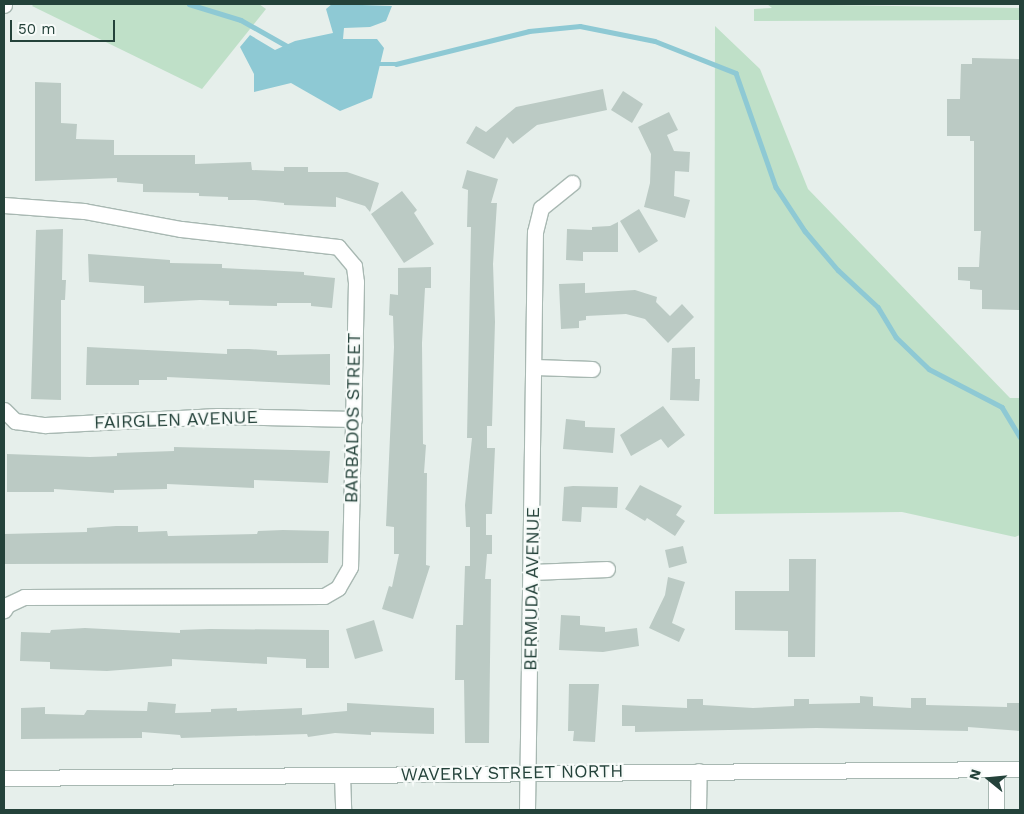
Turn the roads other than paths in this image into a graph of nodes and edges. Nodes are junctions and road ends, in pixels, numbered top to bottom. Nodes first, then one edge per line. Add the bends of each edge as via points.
1 (572, 183) dead end
2 (4, 206) edge
3 (535, 368) junction
4 (592, 368) dead end
5 (4, 410) edge
6 (354, 419) junction
7 (607, 569) dead end
8 (532, 572) junction
9 (4, 610) edge
10 (1020, 769) edge
11 (996, 770) junction
12 (699, 771) junction
13 (528, 772) junction
14 (342, 776) junction
15 (4, 778) edge
16 (343, 810) edge
17 (527, 810) edge
18 (698, 810) edge
19 (996, 810) edge

1 - 3 street, BERMUDA AVENUE via 548,200 536,220
2 - 6 street, BARBADOS STREET via 84,211 181,229 338,247 354,266 356,282
3 - 4 street
3 - 8 street, BERMUDA AVENUE
5 - 6 street, FAIRGLEN AVENUE via 15,421 45,425 218,416
6 - 9 street, BARBADOS STREET via 350,567 346,578 324,596 24,598 7,605
7 - 8 street
8 - 13 street, BERMUDA AVENUE
10 - 11 street, WAVERLY STREET NORTH
11 - 12 street, WAVERLY STREET NORTH
11 - 19 street
12 - 13 street, WAVERLY STREET NORTH
12 - 18 street
13 - 14 street, WAVERLY STREET NORTH
13 - 17 street, BERMUDA AVENUE
14 - 15 street, WAVERLY STREET NORTH
14 - 16 street

